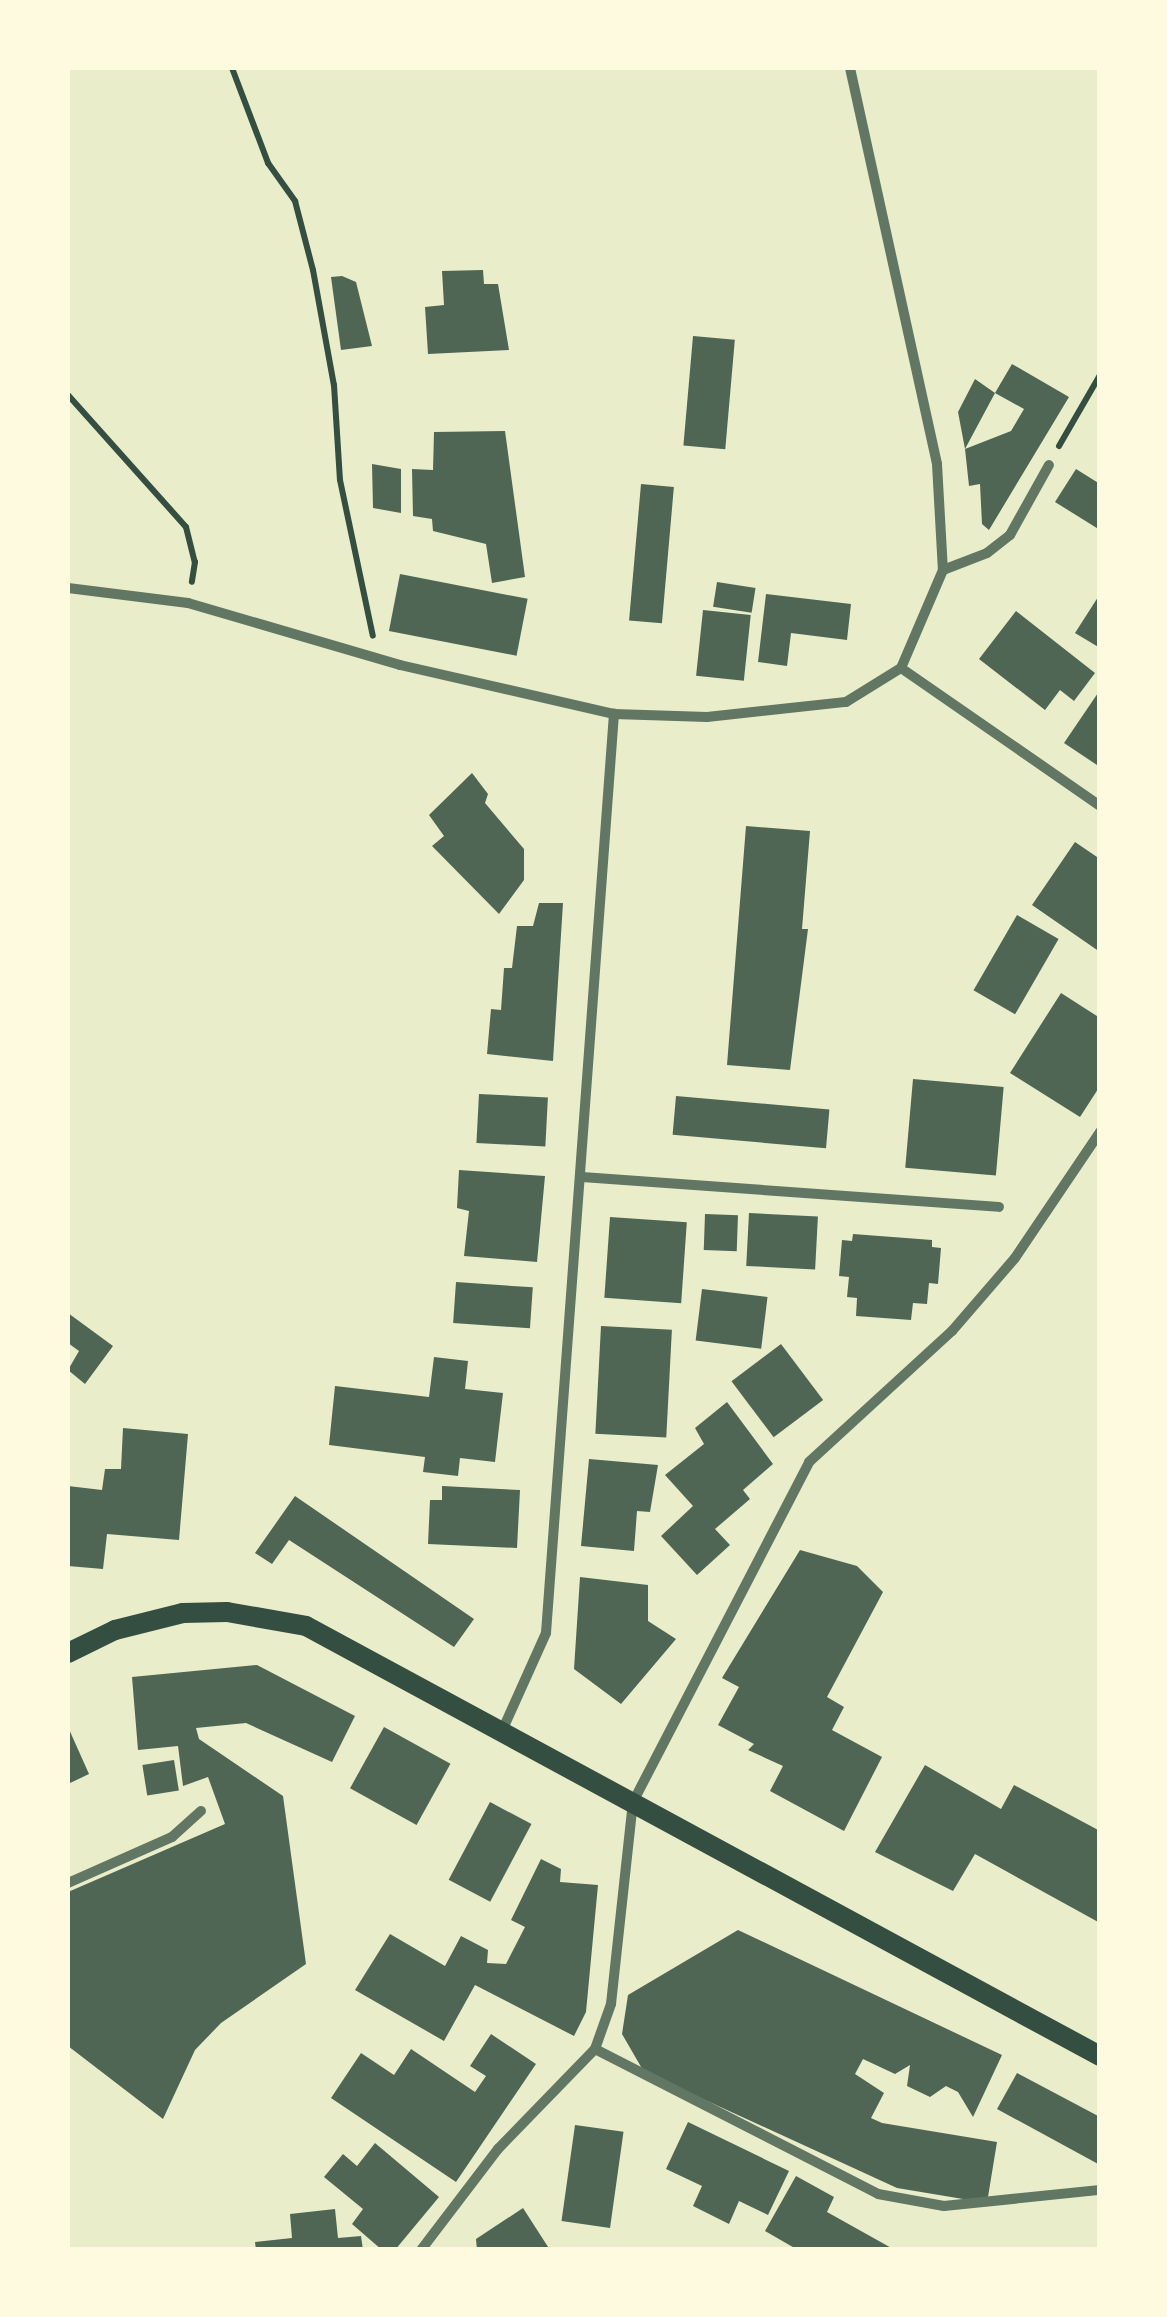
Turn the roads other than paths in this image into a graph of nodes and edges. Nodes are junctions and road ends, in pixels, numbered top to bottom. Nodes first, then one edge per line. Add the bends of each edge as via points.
1 (850, 68) edge
2 (1049, 465) road end
3 (943, 570) junction
4 (68, 588) edge
5 (901, 668) junction
6 (614, 714) junction
7 (1100, 806) edge
8 (1100, 1132) edge
9 (582, 1177) junction
10 (999, 1207) dead end
11 (68, 1653) edge
12 (502, 1731) junction
13 (633, 1802) junction
14 (201, 1811) dead end
15 (68, 1883) edge
16 (595, 2049) junction
17 (1100, 2056) edge
18 (1100, 2190) edge
19 (421, 2250) edge

1 - 3 street via 937,464
2 - 3 street via 1010,536
3 - 5 street
4 - 6 street via 188,603 374,657
5 - 6 street via 846,702 725,716
5 - 7 street
6 - 9 street
8 - 13 street via 1015,1258 952,1332 809,1462
9 - 10 street
9 - 12 street via 546,1633
11 - 12 main road via 116,1630 183,1614 227,1612 306,1626
12 - 13 main road
13 - 16 street via 611,2004
13 - 17 main road
14 - 15 street via 172,1837
16 - 18 street via 878,2194 944,2206
16 - 19 street via 498,2148

